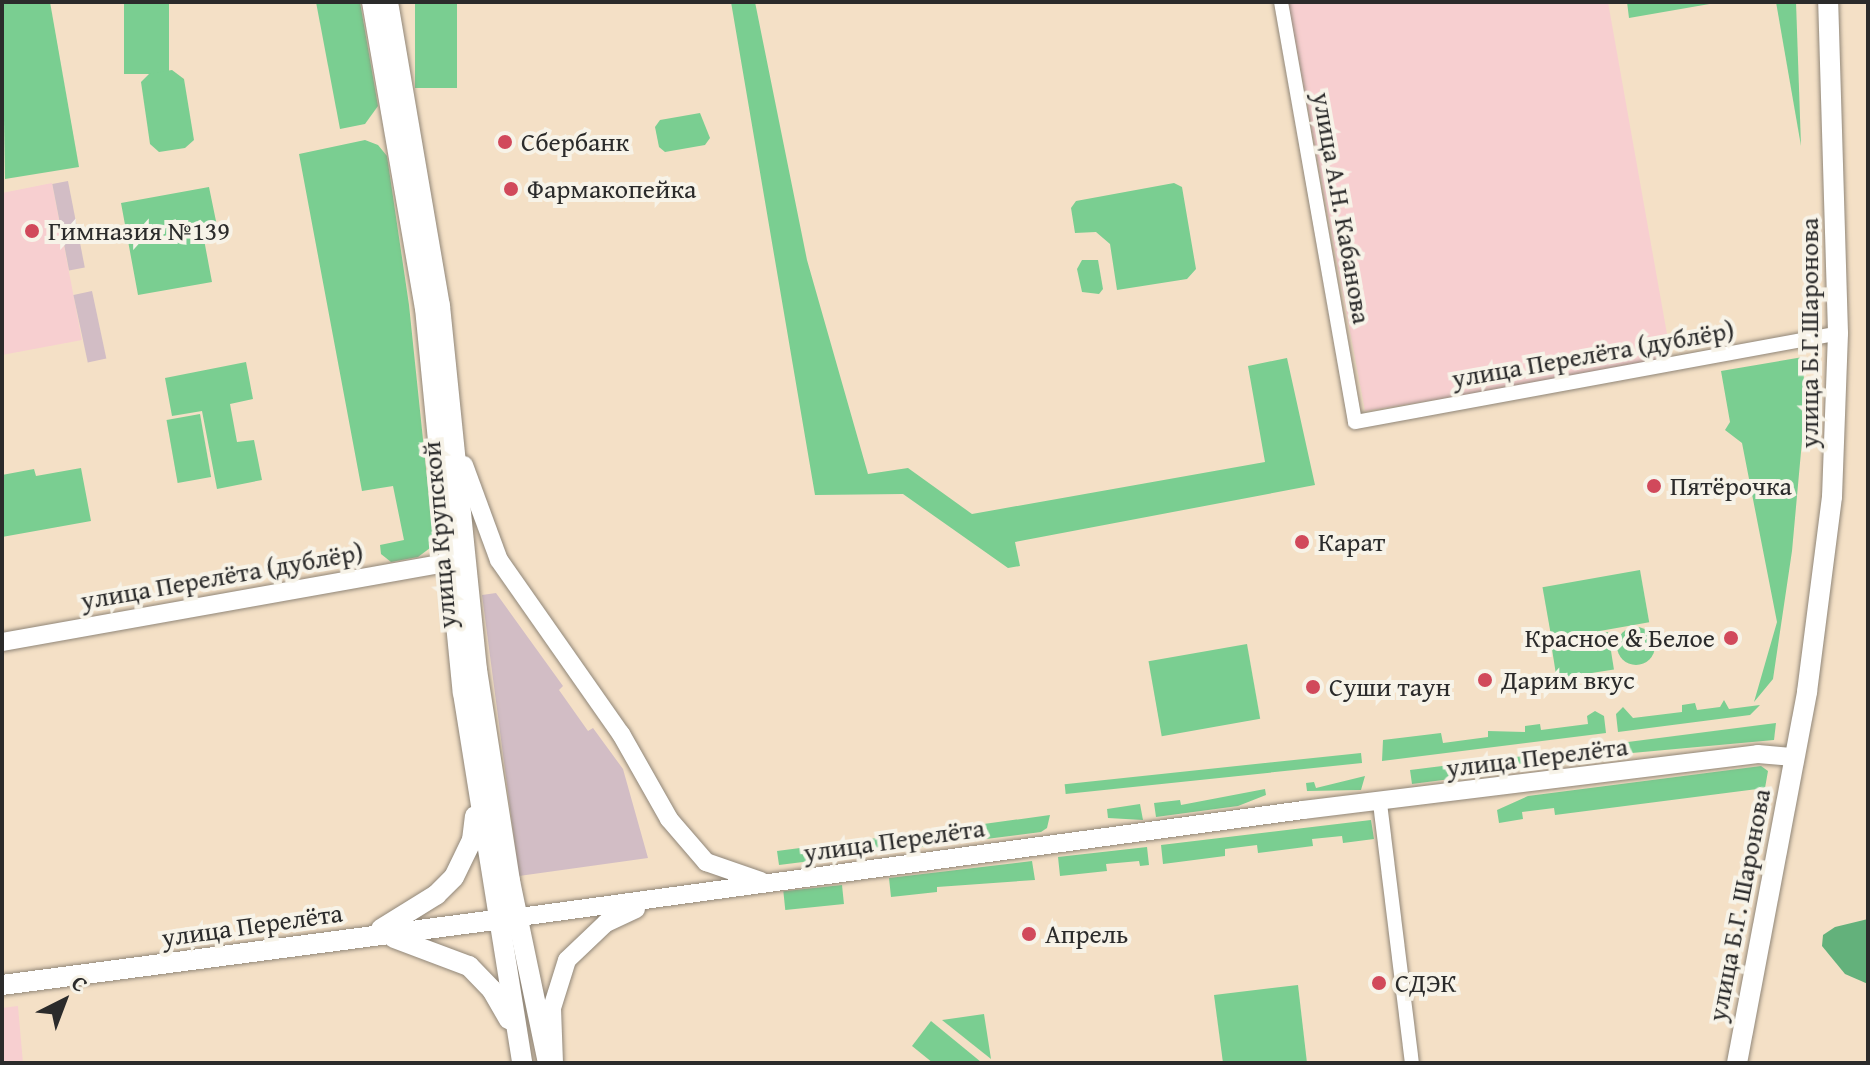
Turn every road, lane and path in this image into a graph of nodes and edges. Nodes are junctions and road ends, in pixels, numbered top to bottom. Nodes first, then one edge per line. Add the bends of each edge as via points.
1 (372, 2) edge
2 (388, 2) edge
3 (1281, 2) edge
4 (1828, 2) edge
5 (1838, 333) junction
6 (454, 420) junction
7 (1355, 422) joint
8 (450, 562) junction
9 (2, 642) edge
10 (1794, 757) junction
11 (478, 794) junction
12 (1380, 803) junction
13 (771, 884) junction
14 (667, 899) junction
15 (520, 917) junction
16 (497, 920) junction
17 (366, 936) junction
18 (2, 985) edge
19 (517, 1035) junction
20 (522, 1063) edge
21 (548, 1063) edge
22 (554, 1063) edge
23 (1412, 1063) edge
24 (1737, 1063) edge

1 - 8 main road, улица Крупской via 425,308
2 - 6 main road, улица Крупской via 432,253
3 - 7 street, улица А.Н. Кабанова
4 - 5 main road, улица Б.Г.Шаронова
5 - 7 street, улица Перелёта (дублёр)
5 - 10 main road, улица Б.Г.Шаронова via 1832,497 1813,656
6 - 13 street via 468,487 499,560 621,734 669,819 706,862
6 - 15 main road, улица Крупской via 477,670
8 - 9 street, улица Перелёта (дублёр)
8 - 11 main road, улица Крупской
10 - 12 street, улица Перелёта via 1758,754
10 - 24 main road, улица Б.Г. Шаронова
11 - 16 main road, улица Крупской
11 - 17 main road via 472,840 454,877 413,911
12 - 13 street, улица Перелёта
12 - 23 street
13 - 14 street, улица Перелёта
14 - 15 street, улица Перелёта
14 - 22 street via 606,923 567,960 552,1008
15 - 16 main road, улица Перелёта
15 - 21 main road, улица Крупской
16 - 17 main road, улица Перелёта
16 - 19 main road, улица Крупской
17 - 18 main road, улица Перелёта
17 - 19 main road via 421,944 469,966 492,990
19 - 20 main road, улица Крупской

